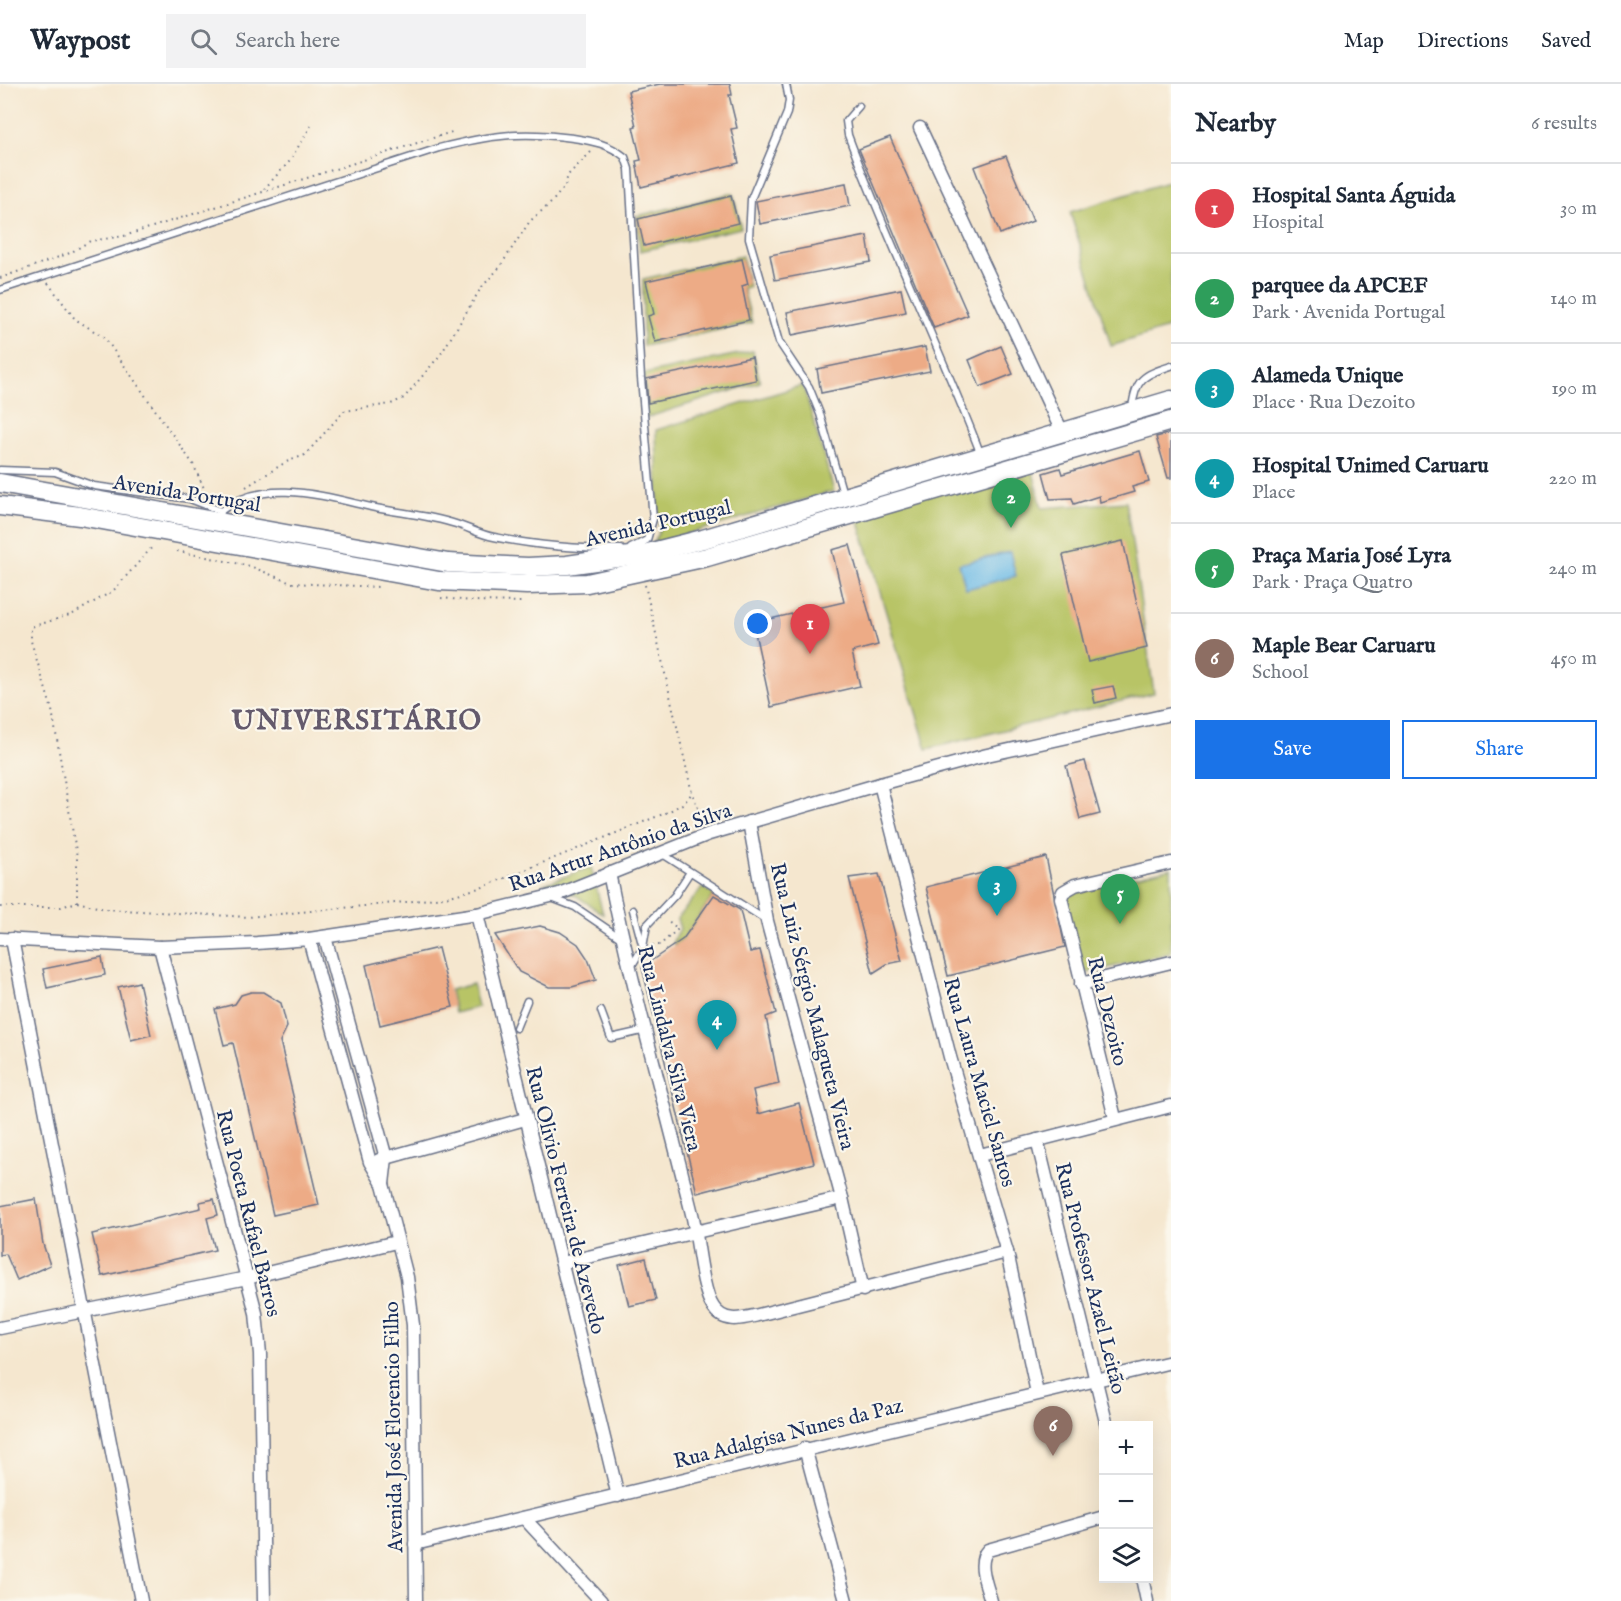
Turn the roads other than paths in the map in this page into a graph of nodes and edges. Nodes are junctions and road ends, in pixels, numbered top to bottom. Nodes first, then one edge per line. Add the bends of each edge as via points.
1 (786, 84) edge
2 (859, 106) dead end
3 (920, 128) dead end
4 (0, 290) edge
5 (1171, 366) edge
6 (1171, 400) edge
7 (1131, 413) junction
8 (1171, 421) edge
9 (1063, 434) junction
10 (982, 458) junction
11 (0, 470) edge
12 (0, 483) edge
13 (844, 497) junction
14 (0, 506) edge
15 (218, 513) junction
16 (555, 566) junction
17 (555, 585) junction
18 (1171, 714) edge
19 (880, 784) junction
20 (749, 822) junction
21 (660, 853) junction
22 (1171, 863) edge
23 (690, 872) junction
24 (609, 873) junction
25 (536, 901) junction
26 (633, 910) dead end
27 (477, 914) junction
28 (767, 921) junction
29 (325, 937) junction
30 (6, 939) edge
31 (309, 939) junction
32 (622, 939) junction
33 (160, 947) junction
34 (643, 947) junction
35 (1171, 962) edge
36 (631, 968) junction
37 (1082, 984) junction
38 (527, 1001) dead end
39 (601, 1011) dead end
40 (516, 1028) dead end
41 (646, 1030) junction
42 (1171, 1106) edge
43 (1115, 1118) junction
44 (525, 1119) junction
45 (1037, 1140) junction
46 (981, 1155) junction
47 (386, 1158) junction
48 (370, 1162) junction
49 (383, 1184) junction
50 (842, 1198) junction
51 (696, 1232) junction
52 (396, 1242) junction
53 (1007, 1252) junction
54 (562, 1263) junction
55 (247, 1278) junction
56 (863, 1290) junction
57 (83, 1312) junction
58 (0, 1328) edge
59 (1171, 1362) edge
60 (1096, 1378) junction
61 (1037, 1393) junction
62 (1106, 1421) edge
63 (805, 1448) junction
64 (618, 1496) junction
65 (524, 1518) junction
66 (1099, 1518) edge
67 (415, 1544) junction
68 (1143, 1583) edge
69 (141, 1601) edge
70 (264, 1601) edge
71 (416, 1601) edge
72 (601, 1601) edge
73 (846, 1601) edge
74 (991, 1601) edge
75 (1147, 1601) edge

1 - 13 lane via 787,113 751,200 749,238 778,342 808,387 820,414
2 - 10 lane via 846,121 848,135
3 - 9 street
4 - 15 lane via 483,137 547,134 601,143 625,157 629,169 653,519 647,540 622,549 552,547 491,537 454,524 306,493 249,496
5 - 7 lane via 1149,373 1136,385
6 - 7 street, Avenida Portugal
7 - 9 street, Avenida Portugal
8 - 17 street, Avenida Portugal via 707,557 640,583
9 - 10 street, Avenida Portugal
10 - 13 street, Avenida Portugal
11 - 15 lane via 55,472 94,486 190,499
12 - 15 street, Avenida Portugal
13 - 16 street, Avenida Portugal via 644,554
14 - 17 street, Avenida Portugal via 80,516 439,581
15 - 16 street, Avenida Portugal via 448,563
16 - 17 street
18 - 19 street, Rua Artur Antônio da Silva via 987,755
19 - 20 street, Rua Artur Antônio da Silva
19 - 46 street, Rua Laura Maciel Santos via 950,1057
20 - 21 street, Rua Artur Antônio da Silva
20 - 28 street, Rua Luiz Sérgio Malagueta Vieira
21 - 23 lane
21 - 24 street, Rua Artur Antônio da Silva
22 - 37 street, Rua Dezoito via 1075,885 1064,892 1061,898
23 - 28 lane
23 - 34 lane via 645,932
24 - 25 street, Rua Artur Antônio da Silva
24 - 32 street, Rua Lindalva Silva Viera
25 - 27 street, Rua Artur Antônio da Silva
25 - 32 lane via 559,899
26 - 34 lane
27 - 29 street, Rua Artur Antônio da Silva
27 - 44 street, Rua Olivio Ferreira de Azevedo
28 - 50 street, Rua Luiz Sérgio Malagueta Vieira
29 - 31 street, Rua Artur Antônio da Silva
29 - 47 street, Avenida José Florencio Filho
30 - 33 street, Rua Artur Antônio da Silva
30 - 57 street
31 - 33 street, Rua Artur Antônio da Silva
31 - 48 street, Avenida José Florencio Filho
32 - 36 street, Rua Lindalva Silva Viera
33 - 55 street, Rua Poeta Rafael Barros
34 - 36 lane
35 - 37 street
36 - 41 street, Rua Lindalva Silva Viera
37 - 43 street, Rua Dezoito
38 - 40 lane
39 - 41 lane via 611,1038
41 - 51 street, Rua Lindalva Silva Viera
42 - 43 street
43 - 45 street
44 - 47 street
44 - 54 street, Rua Olivio Ferreira de Azevedo
45 - 46 street
45 - 60 street, Rua Professor Azael Leitão
46 - 53 street, Rua Laura Maciel Santos
47 - 48 street
47 - 49 street, Avenida José Florencio Filho
48 - 49 street, Avenida José Florencio Filho
49 - 52 street, Avenida José Florencio Filho
50 - 51 street
50 - 56 street, Rua Luiz Sérgio Malagueta Vieira
51 - 54 street
51 - 56 street, Rua Lindalva Silva Viera via 709,1298 720,1316 730,1320
52 - 55 street
52 - 67 street, Avenida José Florencio Filho via 407,1277 413,1325
53 - 56 street
53 - 61 street, Rua Laura Maciel Santos
54 - 64 street, Rua Olivio Ferreira de Azevedo
55 - 57 street
55 - 70 street, Rua Poeta Rafael Barros via 259,1335
57 - 58 street
57 - 69 street
59 - 60 street, Rua Adalgisa Nunes da Paz
60 - 61 street, Rua Adalgisa Nunes da Paz
60 - 62 street, Rua Professor Azael Leitão
61 - 63 street, Rua Adalgisa Nunes da Paz
63 - 64 street, Rua Adalgisa Nunes da Paz
63 - 73 street
64 - 65 street, Rua Adalgisa Nunes da Paz
65 - 67 street, Rua Adalgisa Nunes da Paz
65 - 72 street
66 - 74 street via 988,1550 982,1563
67 - 71 street, Avenida José Florencio Filho
68 - 75 street

